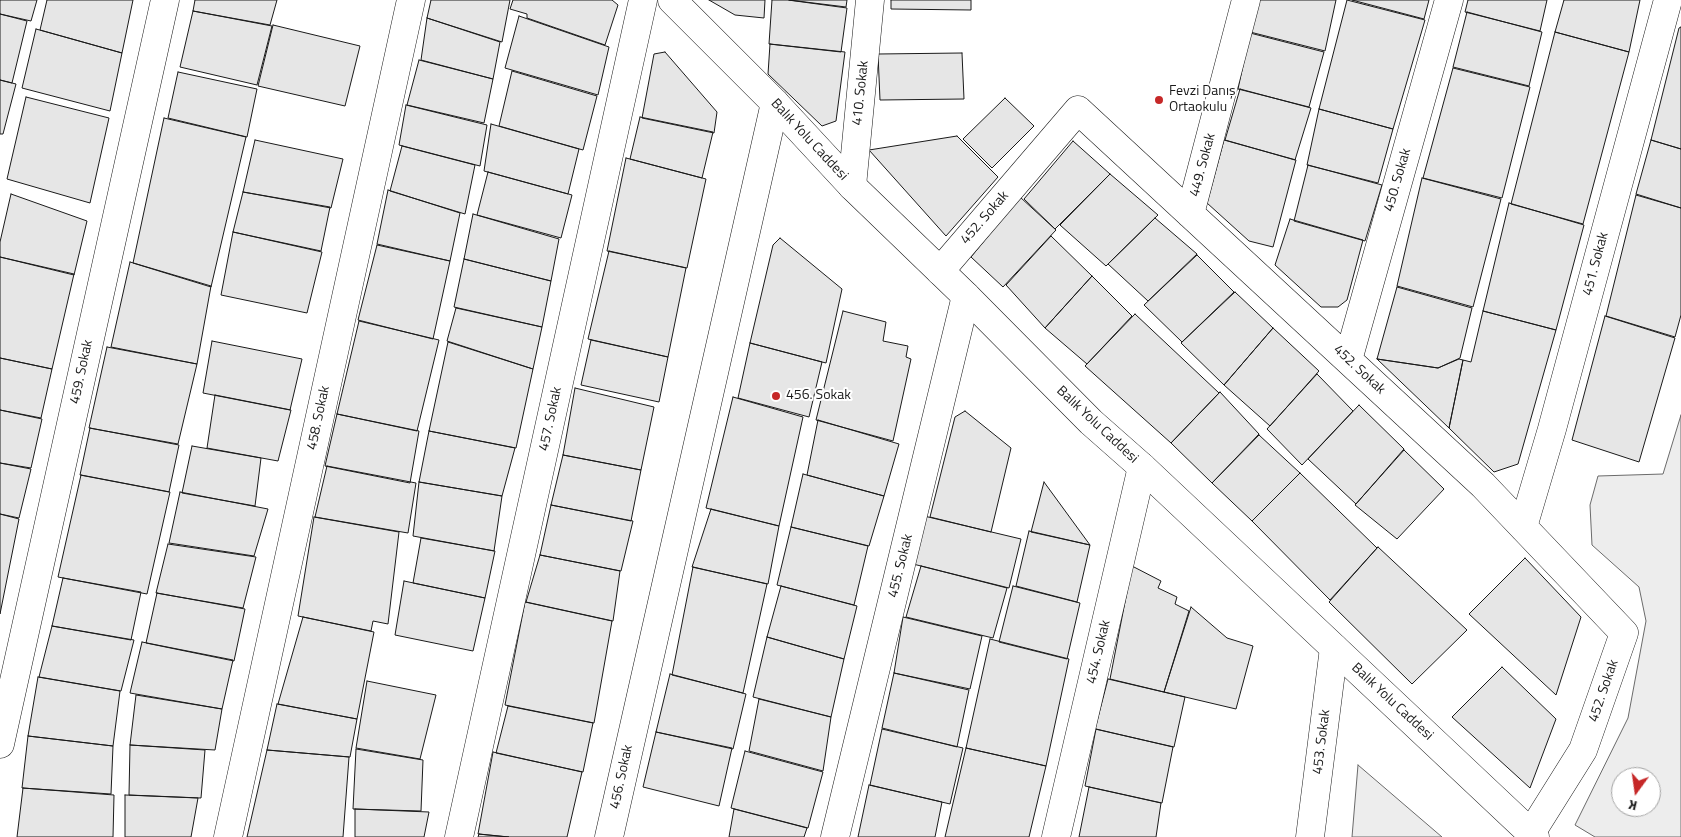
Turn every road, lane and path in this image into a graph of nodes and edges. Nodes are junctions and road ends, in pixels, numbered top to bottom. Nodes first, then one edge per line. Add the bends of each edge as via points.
1 (165, 0) edge
2 (411, 0) edge
3 (643, 0) edge
4 (870, 0) edge
5 (1246, 0) edge
6 (1449, 0) edge
7 (1668, 0) edge
8 (678, 3) edge
9 (775, 103) junction
10 (852, 186) junction
11 (1190, 214) junction
12 (940, 271) junction
13 (966, 296) junction
14 (1348, 360) junction
15 (1142, 467) junction
16 (1523, 527) junction
17 (1334, 648) junction
18 (0, 744) edge
19 (1533, 835) edge
20 (228, 837) edge
21 (459, 837) edge
22 (609, 837) edge
23 (835, 837) edge
24 (1056, 837) edge
25 (1310, 837) edge

1 - 18 street, 459. Sokak
2 - 20 street, 458. Sokak
3 - 21 street, 457. Sokak
4 - 10 street, 410. Sokak
5 - 11 street, 449. Sokak
6 - 14 street, 450. Sokak
7 - 16 street, 451. Sokak
8 - 9 street, Balık Yolu Caddesi
9 - 10 street, Balık Yolu Caddesi
9 - 22 street, 456. Sokak
10 - 12 street, Balık Yolu Caddesi
11 - 12 street, 452. Sokak via 1078,110
11 - 14 street, 452. Sokak
12 - 13 street, Balık Yolu Caddesi
13 - 15 street, Balık Yolu Caddesi via 1091,422
13 - 23 street, 455. Sokak
14 - 16 street, 452. Sokak via 1483,485
15 - 17 street, Balık Yolu Caddesi
15 - 24 street, 454. Sokak
16 - 19 street, 452. Sokak via 1624,633 1583,750
17 - 19 street, Balık Yolu Caddesi
17 - 25 street, 453. Sokak

